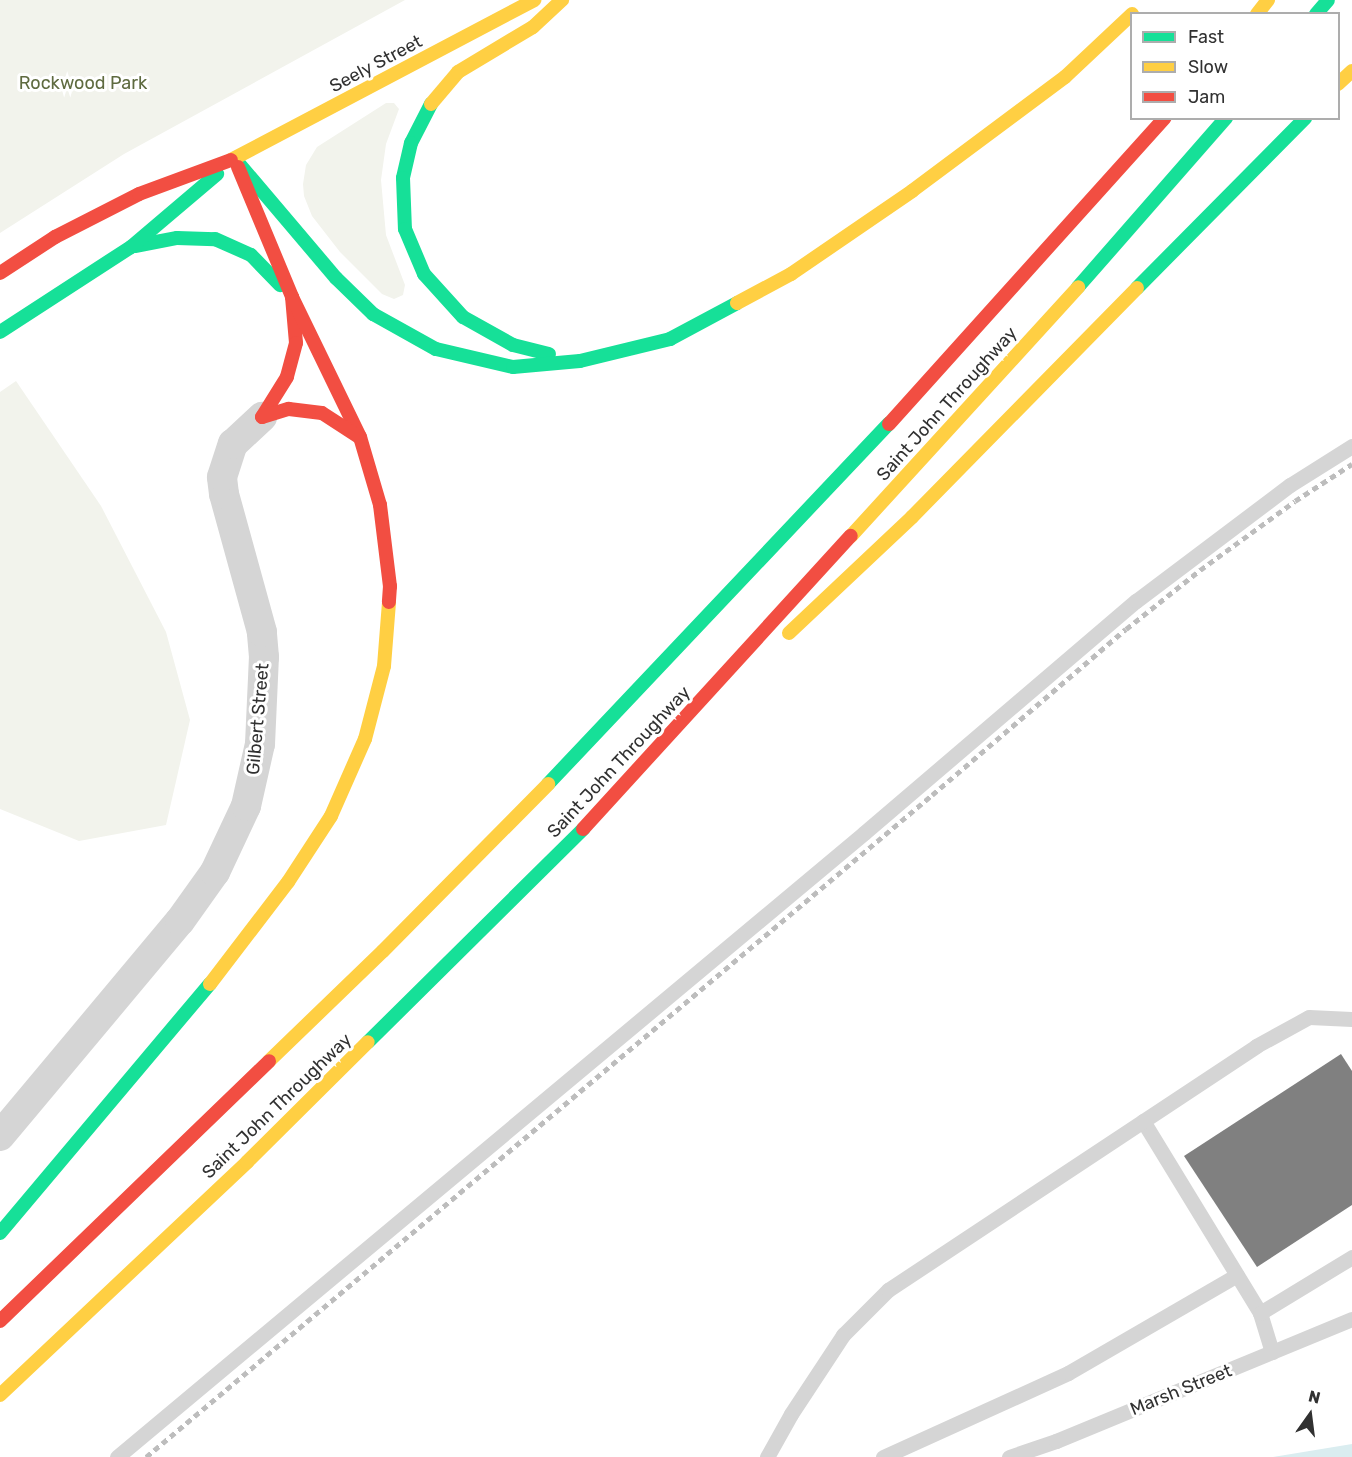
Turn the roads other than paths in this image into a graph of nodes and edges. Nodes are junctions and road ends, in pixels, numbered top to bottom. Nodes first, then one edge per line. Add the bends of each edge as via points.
1 (534, 0) edge
2 (562, 0) edge
3 (1268, 0) edge
4 (1328, 0) edge
5 (1259, 12) edge
6 (1318, 12) edge
7 (1130, 17) edge
8 (1352, 71) edge
9 (1340, 82) edge
10 (1163, 120) edge
11 (1224, 120) edge
12 (1303, 120) edge
13 (235, 159) junction
14 (131, 247) junction
15 (0, 273) edge
16 (291, 297) junction
17 (0, 332) edge
18 (580, 361) junction
19 (262, 417) junction
20 (360, 437) junction
21 (1352, 446) edge
22 (776, 645) dead end
23 (734, 686) dead end
24 (598, 814) junction
25 (1352, 1018) edge
26 (1143, 1120) junction
27 (0, 1137) edge
28 (0, 1233) edge
29 (1352, 1257) edge
30 (1237, 1275) junction
31 (1260, 1313) junction
32 (1352, 1319) edge
33 (0, 1321) edge
34 (1272, 1352) junction
35 (0, 1395) edge
36 (117, 1457) edge
37 (767, 1457) edge
38 (883, 1457) edge
39 (1009, 1457) edge

1 - 13 main road, Seely Street
2 - 18 main road via 533,27 458,72 427,109 411,143 403,178 405,229 424,274 463,317 513,345
3 - 5 main road
4 - 6 main road
7 - 18 main road via 1065,77 912,191 791,274 670,339
8 - 9 main road
10 - 33 main road, Saint John Throughway via 857,459 558,774 375,959
11 - 24 main road, Saint John Throughway via 1082,283
12 - 22 main road via 912,517
13 - 14 main road, Seely Street
13 - 15 main road, Seely Street via 139,194 55,237
13 - 16 main road
13 - 18 main road via 336,278 373,314 436,349 513,367
14 - 16 main road via 177,238 215,239 251,255
14 - 17 main road, Seely Street
16 - 19 main road via 297,343 287,377
16 - 20 main road
19 - 20 main road via 289,409 322,413
19 - 27 street, Gilbert Street via 233,444 222,477 262,632 264,657 260,744 246,806 215,872 180,921
20 - 28 main road via 380,505 390,586 384,666 366,739 340,797 288,882 223,968
21 - 36 lane via 1290,485 1136,601
23 - 24 main road
24 - 35 main road, Saint John Throughway via 248,1162
25 - 26 lane via 1310,1017 1256,1046
26 - 30 lane
26 - 37 lane via 888,1290 843,1335 790,1414
29 - 31 lane
30 - 31 lane
30 - 38 lane via 1068,1373
31 - 34 lane
32 - 34 lane, Marsh Street
34 - 39 lane, Marsh Street

